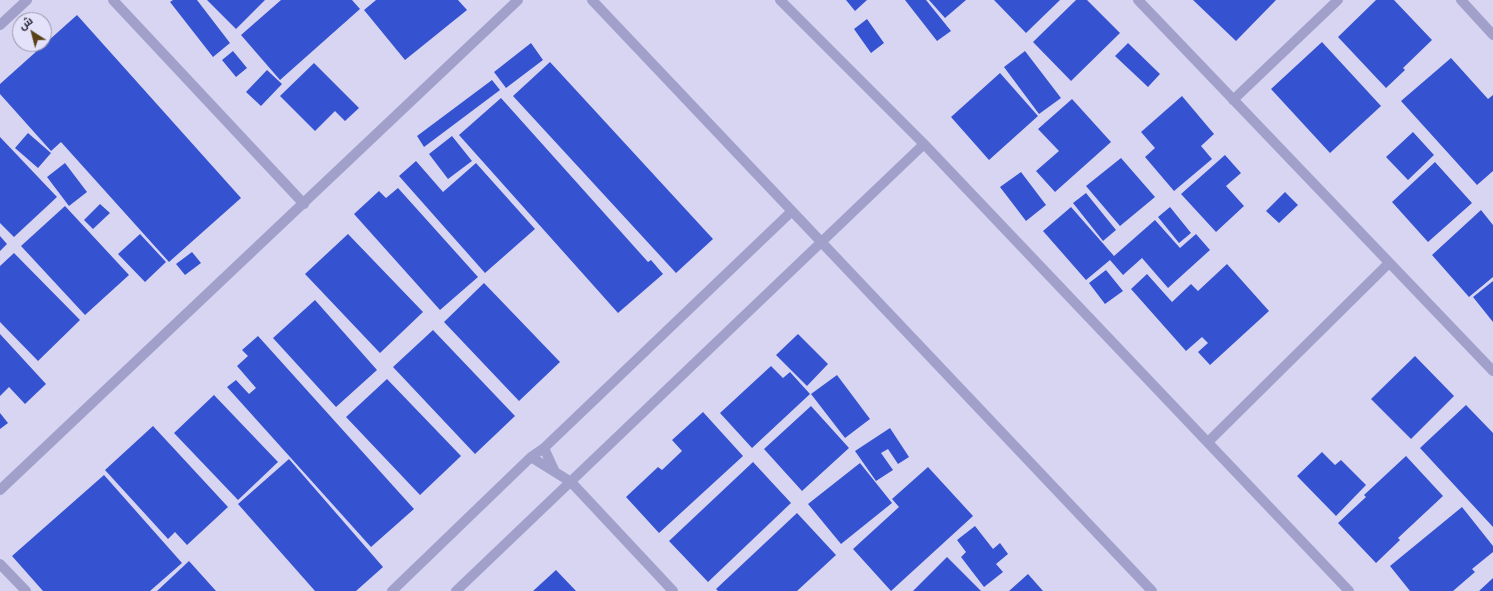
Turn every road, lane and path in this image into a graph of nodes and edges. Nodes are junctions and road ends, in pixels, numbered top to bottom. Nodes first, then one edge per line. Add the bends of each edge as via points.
1 (27, 0) edge
2 (112, 0) edge
3 (518, 0) edge
4 (592, 0) edge
5 (780, 0) edge
6 (1138, 0) edge
7 (1338, 0) edge
8 (1461, 0) edge
9 (0, 25) edge
10 (1493, 35) edge
11 (1233, 100) junction
12 (924, 144) junction
13 (304, 204) junction
14 (792, 211) junction
15 (822, 243) junction
16 (1389, 262) junction
17 (1493, 371) edge
18 (1208, 442) junction
19 (544, 448) junction
20 (531, 458) junction
21 (555, 472) junction
22 (571, 482) junction
23 (0, 490) edge
24 (0, 564) edge
25 (26, 591) edge
26 (392, 591) edge
27 (456, 591) edge
28 (672, 591) edge
29 (1152, 591) edge
30 (1349, 591) edge

1 - 9 street
2 - 13 street
3 - 13 street
4 - 14 street
5 - 12 street
6 - 11 street
7 - 11 street
8 - 10 street
11 - 16 street
12 - 15 street
12 - 18 street
13 - 23 street
14 - 15 street
14 - 19 street
15 - 22 street
15 - 29 street
16 - 17 street
16 - 18 street
18 - 30 street
19 - 20 street
19 - 21 street
20 - 21 street
20 - 26 street
21 - 22 street
22 - 27 street
22 - 28 street
24 - 25 street

